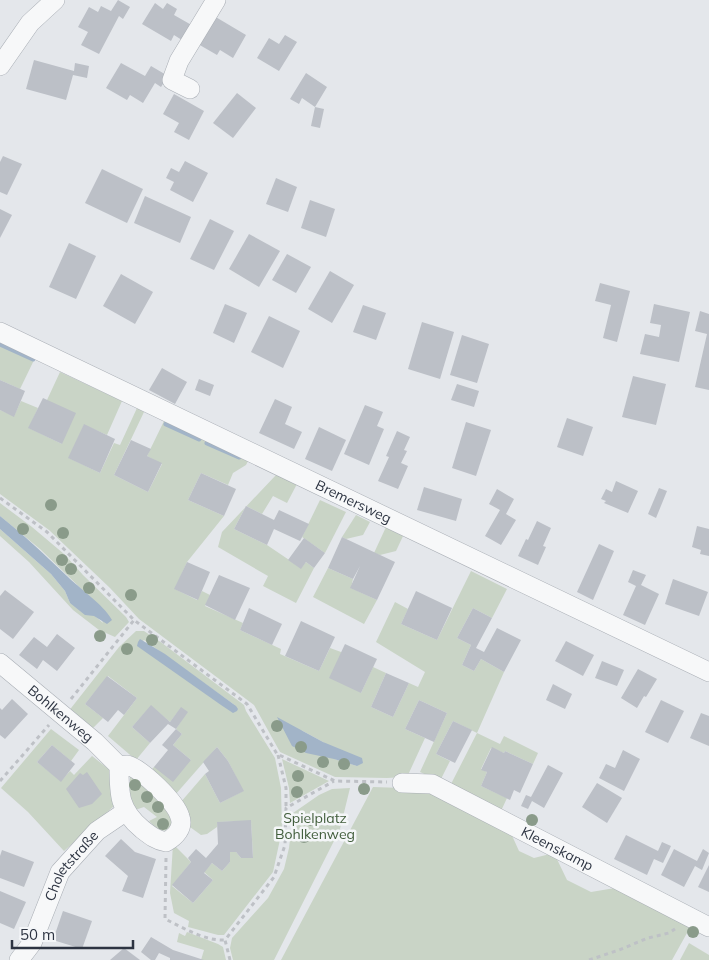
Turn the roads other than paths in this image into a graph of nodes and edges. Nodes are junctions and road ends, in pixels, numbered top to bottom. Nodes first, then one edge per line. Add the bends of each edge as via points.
1 (55, 0) edge
2 (216, 0) edge
3 (0, 66) edge
4 (190, 89) dead end
5 (0, 332) edge
6 (0, 663) edge
7 (709, 672) edge
8 (119, 766) junction
9 (402, 783) road end
10 (125, 812) junction
11 (701, 923) edge
12 (20, 960) edge

1 - 3 street via 30,23
2 - 4 street via 179,62 172,80
5 - 7 street, Bremersweg
6 - 8 street, Bohlkenweg
8 - 10 street via 121,803
8 - 10 street, Bohlkenweg via 126,765 143,775 170,800 181,818 180,828 175,837 166,842 155,840
9 - 11 street, Kleenskamp via 432,784
10 - 12 street, Choletstraße via 97,831 60,872 32,943

